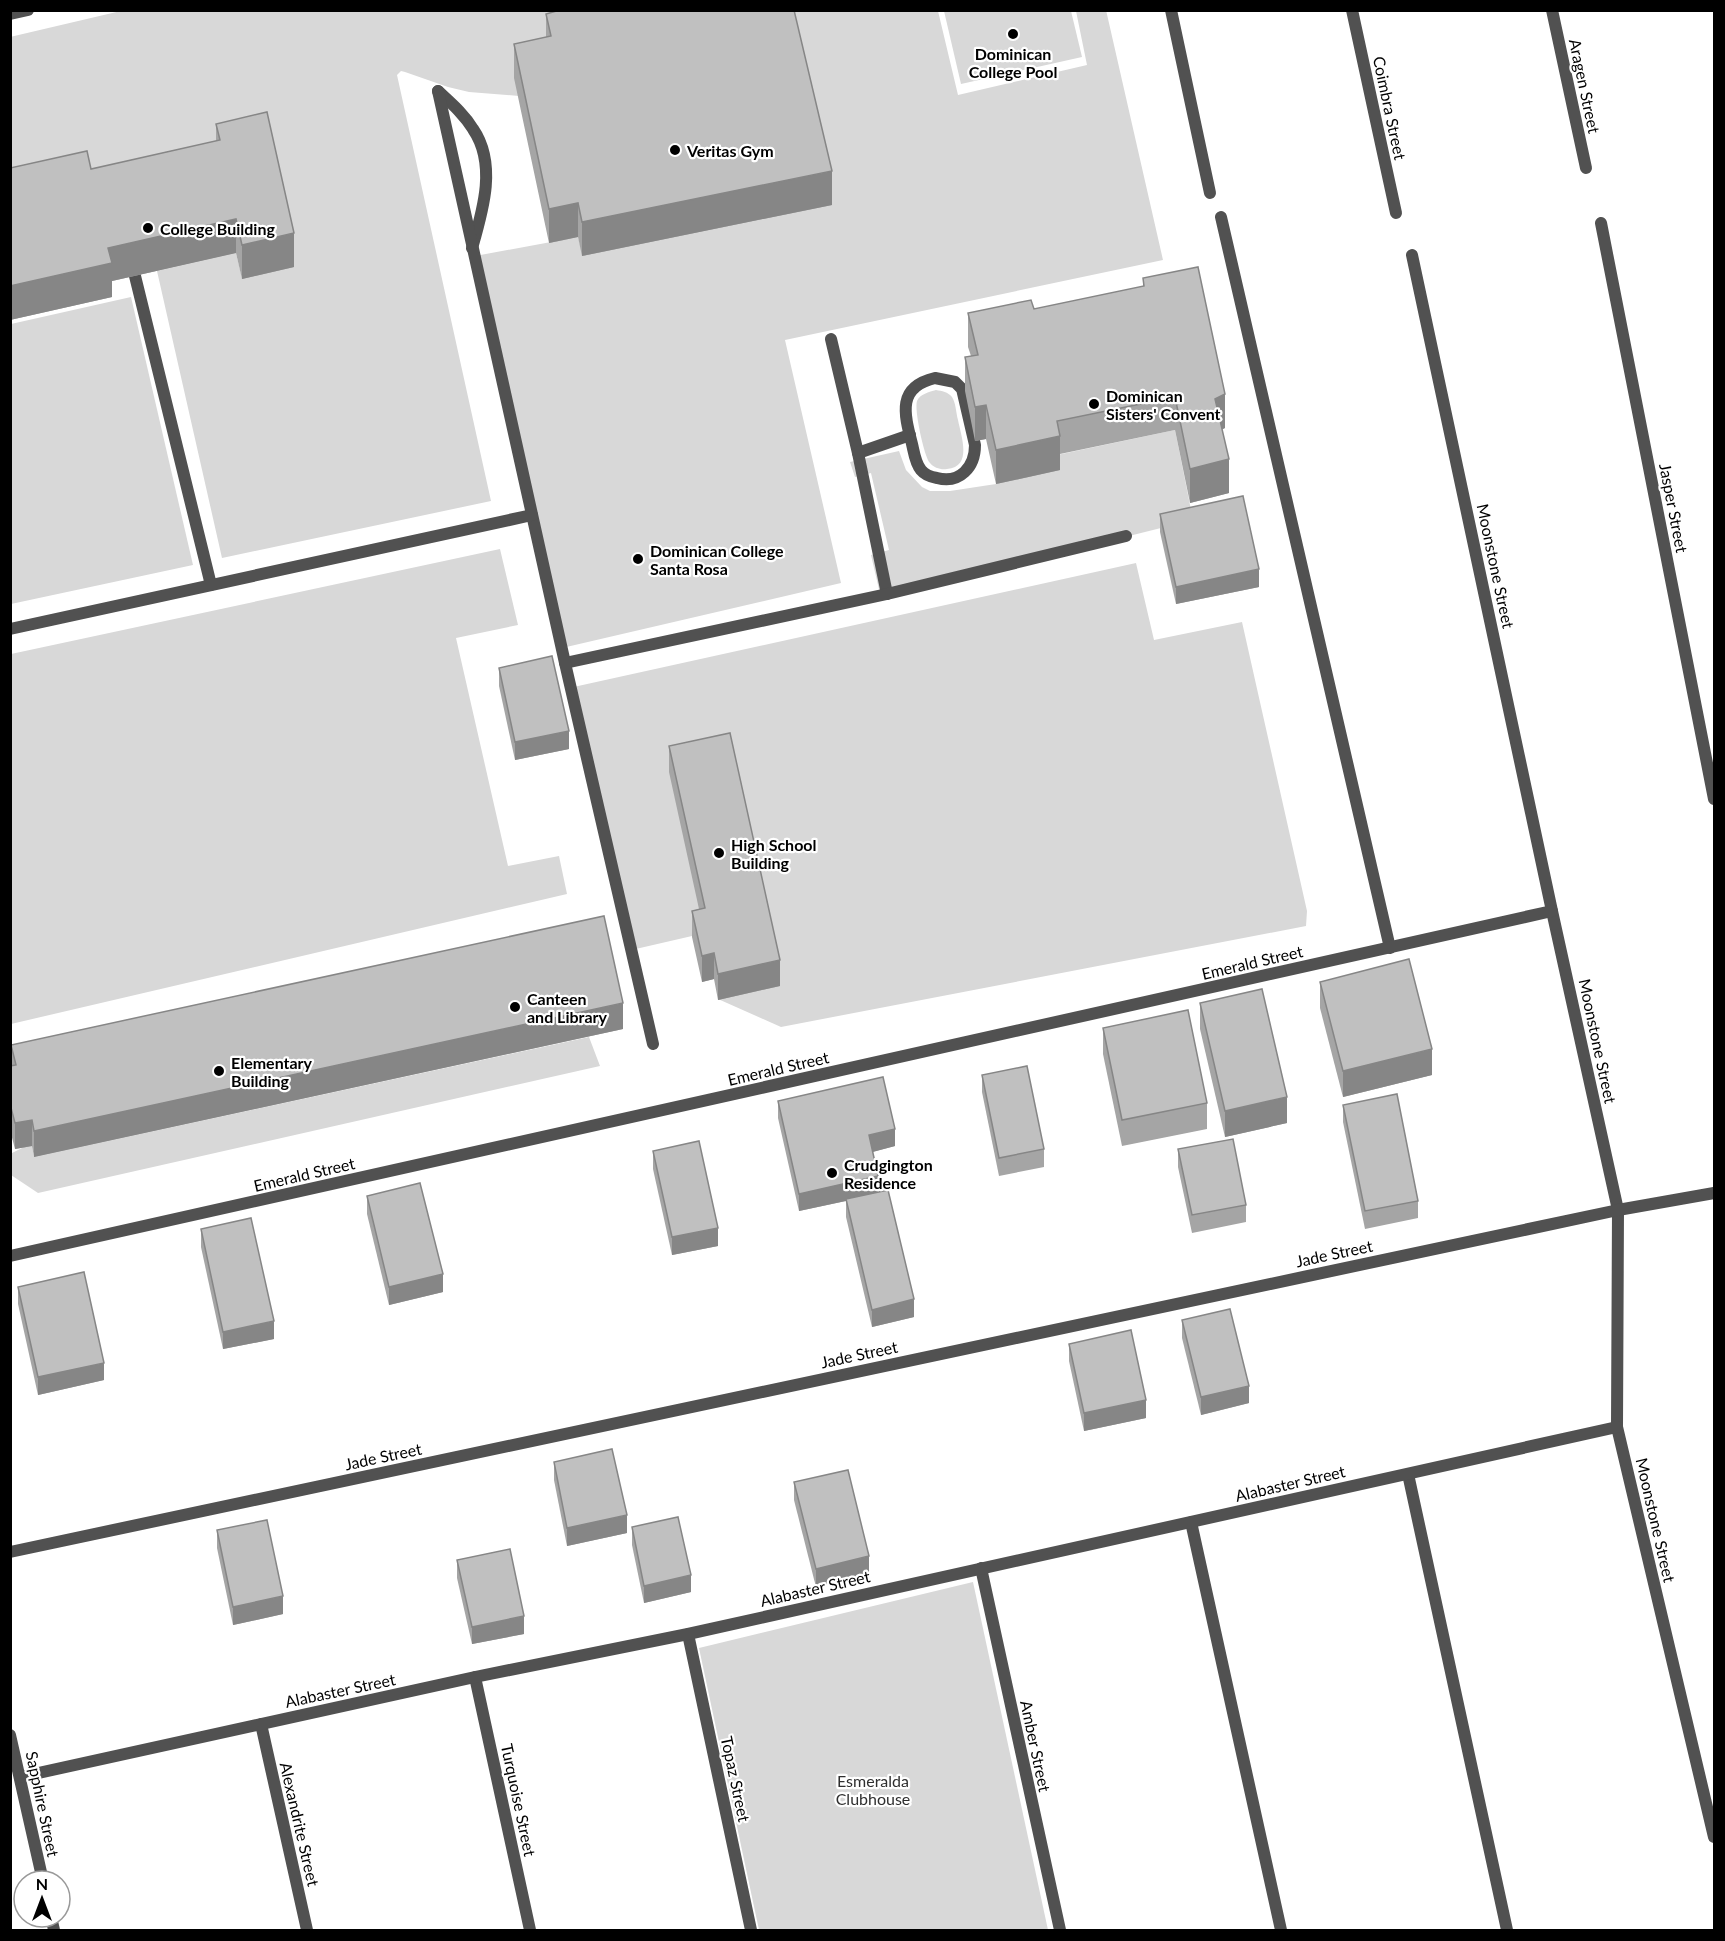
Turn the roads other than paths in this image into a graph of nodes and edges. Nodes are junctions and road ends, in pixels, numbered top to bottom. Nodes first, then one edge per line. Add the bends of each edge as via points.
1 (28, 10) edge
2 (1171, 10) edge
3 (1352, 10) edge
4 (1552, 10) edge
5 (10, 14) edge
6 (1586, 168) dead end
7 (1210, 193) dead end
8 (1396, 213) dead end
9 (1221, 217) dead end
10 (1601, 223) dead end
11 (472, 248) junction
12 (1412, 255) dead end
13 (135, 276) edge
14 (831, 339) dead end
15 (910, 435) junction
16 (858, 453) junction
17 (532, 515) junction
18 (1126, 536) dead end
19 (211, 585) junction
20 (887, 594) junction
21 (10, 629) edge
22 (565, 663) junction
23 (1714, 800) edge
24 (1552, 911) junction
25 (1390, 948) junction
26 (653, 1044) dead end
27 (1714, 1193) edge
28 (1618, 1210) junction
29 (10, 1256) edge
30 (1617, 1427) junction
31 (1408, 1474) junction
32 (1191, 1522) junction
33 (10, 1552) edge
34 (981, 1568) junction
35 (688, 1634) junction
36 (475, 1677) junction
37 (261, 1724) junction
38 (10, 1735) edge
39 (20, 1777) junction
40 (1714, 1837) edge
41 (40, 1869) edge
42 (307, 1930) edge
43 (530, 1930) edge
44 (751, 1930) edge
45 (1060, 1930) edge
46 (1281, 1930) edge
47 (1507, 1930) edge

1 - 5 street
2 - 7 street
3 - 8 street, Coimbra Street
4 - 6 street, Aragen Street
9 - 25 street
10 - 23 street, Jasper Street
11 - 11 street via 438,91 475,130 485,152 485,199
11 - 17 street
12 - 24 street, Moonstone Street
13 - 19 street
14 - 16 street
15 - 15 street via 920,470 928,476 948,479 966,472 975,445 962,389 955,382 935,378 913,387 905,406
15 - 16 street
16 - 20 street
17 - 19 street
17 - 22 street
18 - 20 street
19 - 21 street
20 - 22 street
22 - 26 street
24 - 25 street, Emerald Street
24 - 28 street, Moonstone Street
25 - 29 street, Emerald Street
27 - 28 street, Jade Street
28 - 30 street, Moonstone Street
28 - 33 street, Jade Street
30 - 31 street, Alabaster Street
30 - 40 street, Moonstone Street
31 - 32 street, Alabaster Street
31 - 47 street
32 - 34 street, Alabaster Street
32 - 46 street
34 - 35 street, Alabaster Street
34 - 45 street, Amber Street
35 - 36 street, Alabaster Street
35 - 44 street, Topaz Street
36 - 37 street, Alabaster Street
36 - 43 street, Turquoise Street
37 - 39 street, Alabaster Street
37 - 42 street, Alexandrite Street
38 - 39 street, Sapphire Street
39 - 41 street, Sapphire Street

